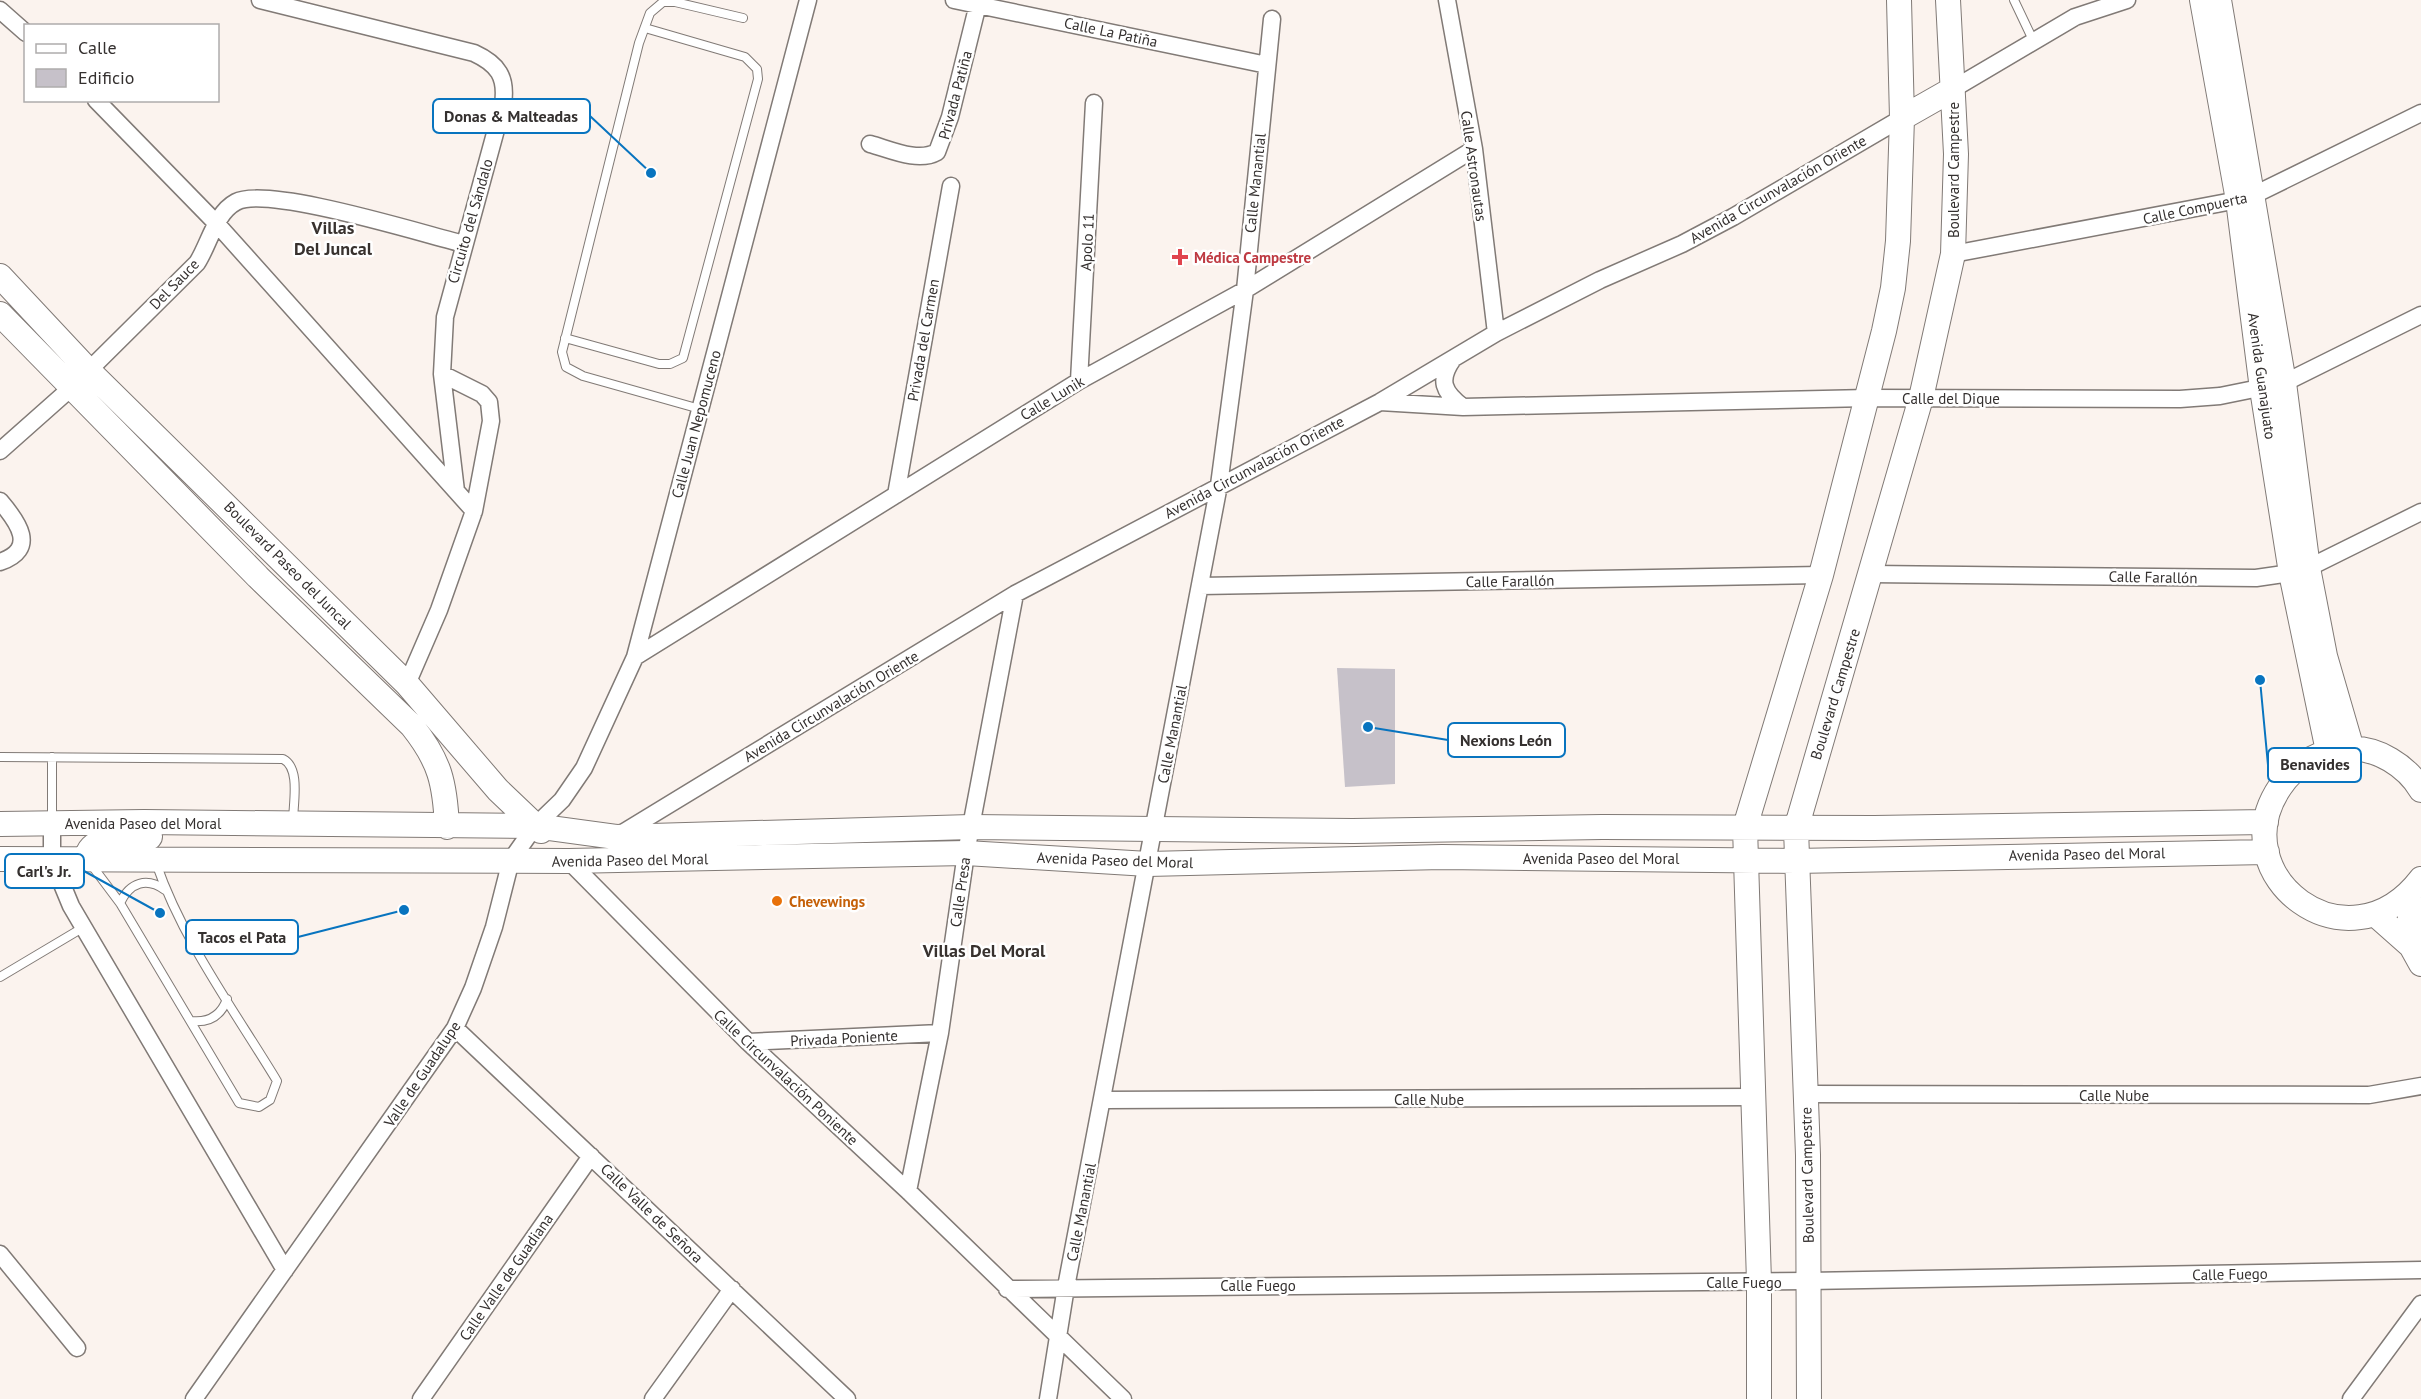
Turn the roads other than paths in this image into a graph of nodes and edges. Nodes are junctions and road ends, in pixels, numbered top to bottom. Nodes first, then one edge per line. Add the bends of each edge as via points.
1 (260, 0) edge
2 (808, 0) edge
3 (954, 0) edge
4 (1446, 0) edge
5 (1899, 0) edge
6 (1948, 0) edge
7 (2014, 0) edge
8 (2127, 0) edge
9 (2202, 0) edge
10 (2220, 0) edge
11 (978, 4) junction
12 (1021, 6) edge
13 (0, 10) edge
14 (743, 18) dead end
15 (1272, 19) dead end
16 (645, 28) junction
17 (24, 31) edge
18 (2033, 40) junction
19 (1267, 65) junction
20 (1953, 89) junction
21 (98, 102) edge
22 (1094, 103) dead end
23 (2421, 113) edge
24 (1902, 118) junction
25 (870, 144) dead end
26 (1474, 149) junction
27 (951, 186) dead end
28 (2246, 198) junction
29 (217, 224) junction
30 (464, 244) junction
31 (1953, 254) junction
32 (0, 276) edge
33 (1245, 290) junction
34 (0, 314) edge
35 (2421, 315) edge
36 (1496, 333) junction
37 (565, 338) junction
38 (1454, 357) junction
39 (88, 370) junction
40 (442, 375) junction
41 (1079, 381) junction
42 (2273, 386) junction
43 (71, 388) junction
44 (1868, 398) junction
45 (1921, 398) junction
46 (1380, 402) junction
47 (1463, 407) junction
48 (700, 409) junction
49 (0, 451) edge
50 (1219, 485) junction
51 (456, 491) junction
52 (896, 495) junction
53 (0, 501) edge
54 (474, 512) junction
55 (2421, 512) edge
56 (279, 555) junction
57 (0, 562) edge
58 (2299, 570) junction
59 (1871, 574) junction
60 (1821, 575) junction
61 (258, 577) junction
62 (1200, 586) junction
63 (1015, 594) junction
64 (635, 657) junction
65 (407, 684) junction
66 (2352, 748) junction
67 (2328, 751) junction
68 (0, 757) edge
69 (52, 757) junction
70 (2420, 786) edge
71 (2266, 822) junction
72 (52, 823) junction
73 (234, 823) junction
74 (0, 824) edge
75 (293, 824) junction
76 (447, 826) junction
77 (535, 826) junction
78 (971, 827) junction
79 (1745, 827) junction
80 (1796, 829) junction
81 (1152, 830) junction
82 (616, 837) junction
83 (2267, 852) junction
84 (966, 853) junction
85 (87, 858) junction
86 (1744, 858) junction
87 (0, 859) edge
88 (52, 860) junction
89 (155, 860) junction
90 (511, 860) junction
91 (569, 861) junction
92 (1795, 861) junction
93 (1148, 864) junction
94 (2415, 887) edge
95 (166, 891) junction
96 (120, 903) junction
97 (2376, 915) junction
98 (84, 927) junction
99 (2416, 955) edge
100 (0, 977) edge
101 (228, 999) junction
102 (191, 1021) junction
103 (455, 1028) junction
104 (940, 1033) junction
105 (747, 1042) junction
106 (2421, 1086) edge
107 (1806, 1094) junction
108 (1754, 1098) junction
109 (1104, 1100) junction
110 (591, 1155) junction
111 (908, 1191) junction
112 (0, 1254) edge
113 (285, 1270) junction
114 (2421, 1270) edge
115 (1808, 1281) junction
116 (1759, 1282) junction
117 (1066, 1287) junction
118 (732, 1289) junction
119 (1007, 1289) junction
120 (2421, 1304) edge
121 (1058, 1338) junction
122 (77, 1348) dead end
123 (194, 1399) edge
124 (421, 1399) edge
125 (653, 1399) edge
126 (847, 1399) edge
127 (1048, 1399) edge
128 (1123, 1399) edge
129 (1759, 1399) edge
130 (1809, 1399) edge
131 (2351, 1399) edge

1 - 30 street, Circuito del Sándalo via 474,53 497,68 504,79 503,104
2 - 48 street, Calle Juan Nepomuceno
3 - 11 street, Calle La Patiña
4 - 26 street, Calle Astronautas
5 - 24 street
6 - 20 street, Boulevard Campestre
7 - 18 lane
8 - 18 street via 2075,17
9 - 28 street, Avenida Guanajuato
10 - 28 street, Avenida Guanajuato
11 - 12 street, Calle La Patiña
11 - 25 street, Privada Patiña via 950,117 937,152 914,156
12 - 19 street, Calle La Patiña
13 - 17 street
14 - 16 lane via 663,2 650,13
15 - 19 street, Calle Manantial
16 - 37 lane
16 - 37 lane via 745,57 757,69 758,80 683,358 670,364 659,363
18 - 20 street
19 - 33 street, Calle Manantial
20 - 24 street
20 - 31 street, Boulevard Campestre
21 - 29 street
22 - 41 street, Apolo 11
23 - 28 street, Calle Compuerta
24 - 36 street, Avenida Circunvalación Oriente via 1733,217
24 - 44 street via 1893,288
26 - 33 street, Calle Lunik
26 - 36 street, Calle Astronautas
27 - 52 street, Privada del Carmen
28 - 31 street, Calle Compuerta
28 - 42 street, Avenida Guanajuato
29 - 30 street, Del Sauce via 237,202 263,198 300,203
29 - 39 street, Del Sauce via 197,263
29 - 51 street
30 - 40 street, Circuito del Sándalo via 445,316
31 - 45 street, Boulevard Campestre
32 - 39 street, Boulevard Paseo del Juncal
33 - 41 street, Calle Lunik
33 - 50 street, Calle Manantial
34 - 43 street, Boulevard Paseo del Juncal
35 - 42 street, Calle del Dique
36 - 38 street, Avenida Circunvalación Oriente
37 - 48 lane via 562,359 572,371
38 - 46 street, Avenida Circunvalación Oriente
38 - 47 street via 1443,378 1449,394
39 - 43 street, Del Sauce
39 - 56 street, Boulevard Paseo del Juncal
40 - 51 street, Circuito del Sándalo
40 - 54 street via 482,394 491,411
41 - 52 street, Calle Lunik
42 - 45 street, Calle del Dique via 2180,399
42 - 58 street, Avenida Guanajuato
43 - 49 street, Del Sauce
43 - 61 street, Boulevard Paseo del Juncal
44 - 45 street, Calle del Dique
44 - 47 street, Calle del Dique
44 - 60 street
45 - 59 street, Boulevard Campestre
46 - 47 street, Calle del Dique
46 - 50 street, Avenida Circunvalación Oriente
48 - 64 street, Calle Juan Nepomuceno
50 - 62 street, Calle Manantial
50 - 63 street, Avenida Circunvalación Oriente
51 - 54 street
52 - 64 street, Calle Lunik
53 - 57 street via 21,530 22,544 17,554
54 - 65 street
55 - 58 street, Calle Farallón
56 - 61 street
56 - 65 street, Boulevard Paseo del Juncal
58 - 59 street, Calle Farallón via 2228,578
58 - 66 street, Avenida Guanajuato
58 - 67 street, Avenida Guanajuato
59 - 80 street, Boulevard Campestre
60 - 62 street, Calle Farallón
60 - 79 street
61 - 76 street, Boulevard Paseo del Juncal via 428,746 443,781
62 - 81 street, Calle Manantial
63 - 78 street, Calle Presa
63 - 82 street, Avenida Circunvalación Oriente
64 - 77 street, Calle Juan Nepomuceno via 584,768 561,800
65 - 77 street, Boulevard Paseo del Juncal via 498,790
66 - 67 street
66 - 70 street via 2392,760
67 - 71 street via 2307,760 2287,776 2273,797
68 - 69 lane
69 - 72 lane
69 - 75 lane via 283,759 293,772
71 - 80 street, Avenida Paseo del Moral
71 - 83 street
72 - 73 street, Avenida Paseo del Moral
72 - 74 street, Avenida Paseo del Moral
72 - 88 street
73 - 75 street, Avenida Paseo del Moral
73 - 85 street via 202,834 101,841 92,846
75 - 76 street, Avenida Paseo del Moral
76 - 77 street, Avenida Paseo del Moral
77 - 82 street, Avenida Paseo del Moral
77 - 90 street, Valle de Guadalupe
77 - 91 street, Boulevard Paseo del Juncal
78 - 81 street, Avenida Paseo del Moral
78 - 82 street, Avenida Paseo del Moral
78 - 84 street, Calle Presa
79 - 80 street, Avenida Paseo del Moral
79 - 81 street, Avenida Paseo del Moral
79 - 86 street
80 - 92 street, Boulevard Campestre
81 - 93 street, Calle Manantial
83 - 92 street, Avenida Paseo del Moral
83 - 97 street via 2275,874 2290,894 2309,908 2332,917
84 - 91 street, Avenida Paseo del Moral
84 - 93 street, Avenida Paseo del Moral
84 - 104 street, Calle Presa
85 - 88 street, Avenida Paseo del Moral
85 - 89 street, Avenida Paseo del Moral
85 - 96 lane
86 - 92 street, Avenida Paseo del Moral
86 - 93 street, Avenida Paseo del Moral via 1442,857
86 - 108 street
87 - 88 street, Avenida Paseo del Moral
88 - 98 street
89 - 90 street, Avenida Paseo del Moral
89 - 95 lane
90 - 91 street, Avenida Paseo del Moral
90 - 103 street, Valle de Guadalupe via 494,927
91 - 105 street, Calle Circunvalación Poniente
92 - 107 street, Boulevard Campestre
93 - 109 street, Calle Manantial
94 - 97 street via 2396,905
94 - 99 street
95 - 96 lane via 157,884 142,882 128,890
95 - 101 lane
96 - 102 lane
97 - 99 street
98 - 100 lane
98 - 113 street
101 - 102 lane via 213,1018
101 - 102 lane via 277,1081 274,1094 265,1104 252,1107 239,1103
103 - 110 street, Calle Valle de Señora
103 - 113 street, Valle de Guadalupe
104 - 105 street, Privada Poniente
104 - 111 street, Calle Presa
105 - 111 street, Calle Circunvalación Poniente
106 - 107 street, Calle Nube via 2369,1095
107 - 115 street, Boulevard Campestre
108 - 109 street, Calle Nube
108 - 116 street
109 - 117 street, Calle Manantial
110 - 118 street, Calle Valle de Señora
110 - 124 street, Calle Valle de Guadiana
111 - 119 street, Calle Circunvalación Poniente
112 - 122 street
113 - 123 street, Valle de Guadalupe
114 - 115 street, Calle Fuego
115 - 116 street, Calle Fuego
115 - 130 street, Boulevard Campestre
116 - 117 street, Calle Fuego
116 - 129 street
117 - 119 street
117 - 121 street, Calle Manantial
118 - 125 street
118 - 126 street, Calle Valle de Señora
119 - 121 street, Calle Circunvalación Poniente
120 - 131 street
121 - 127 street, Calle Manantial
121 - 128 street, Calle Circunvalación Poniente

